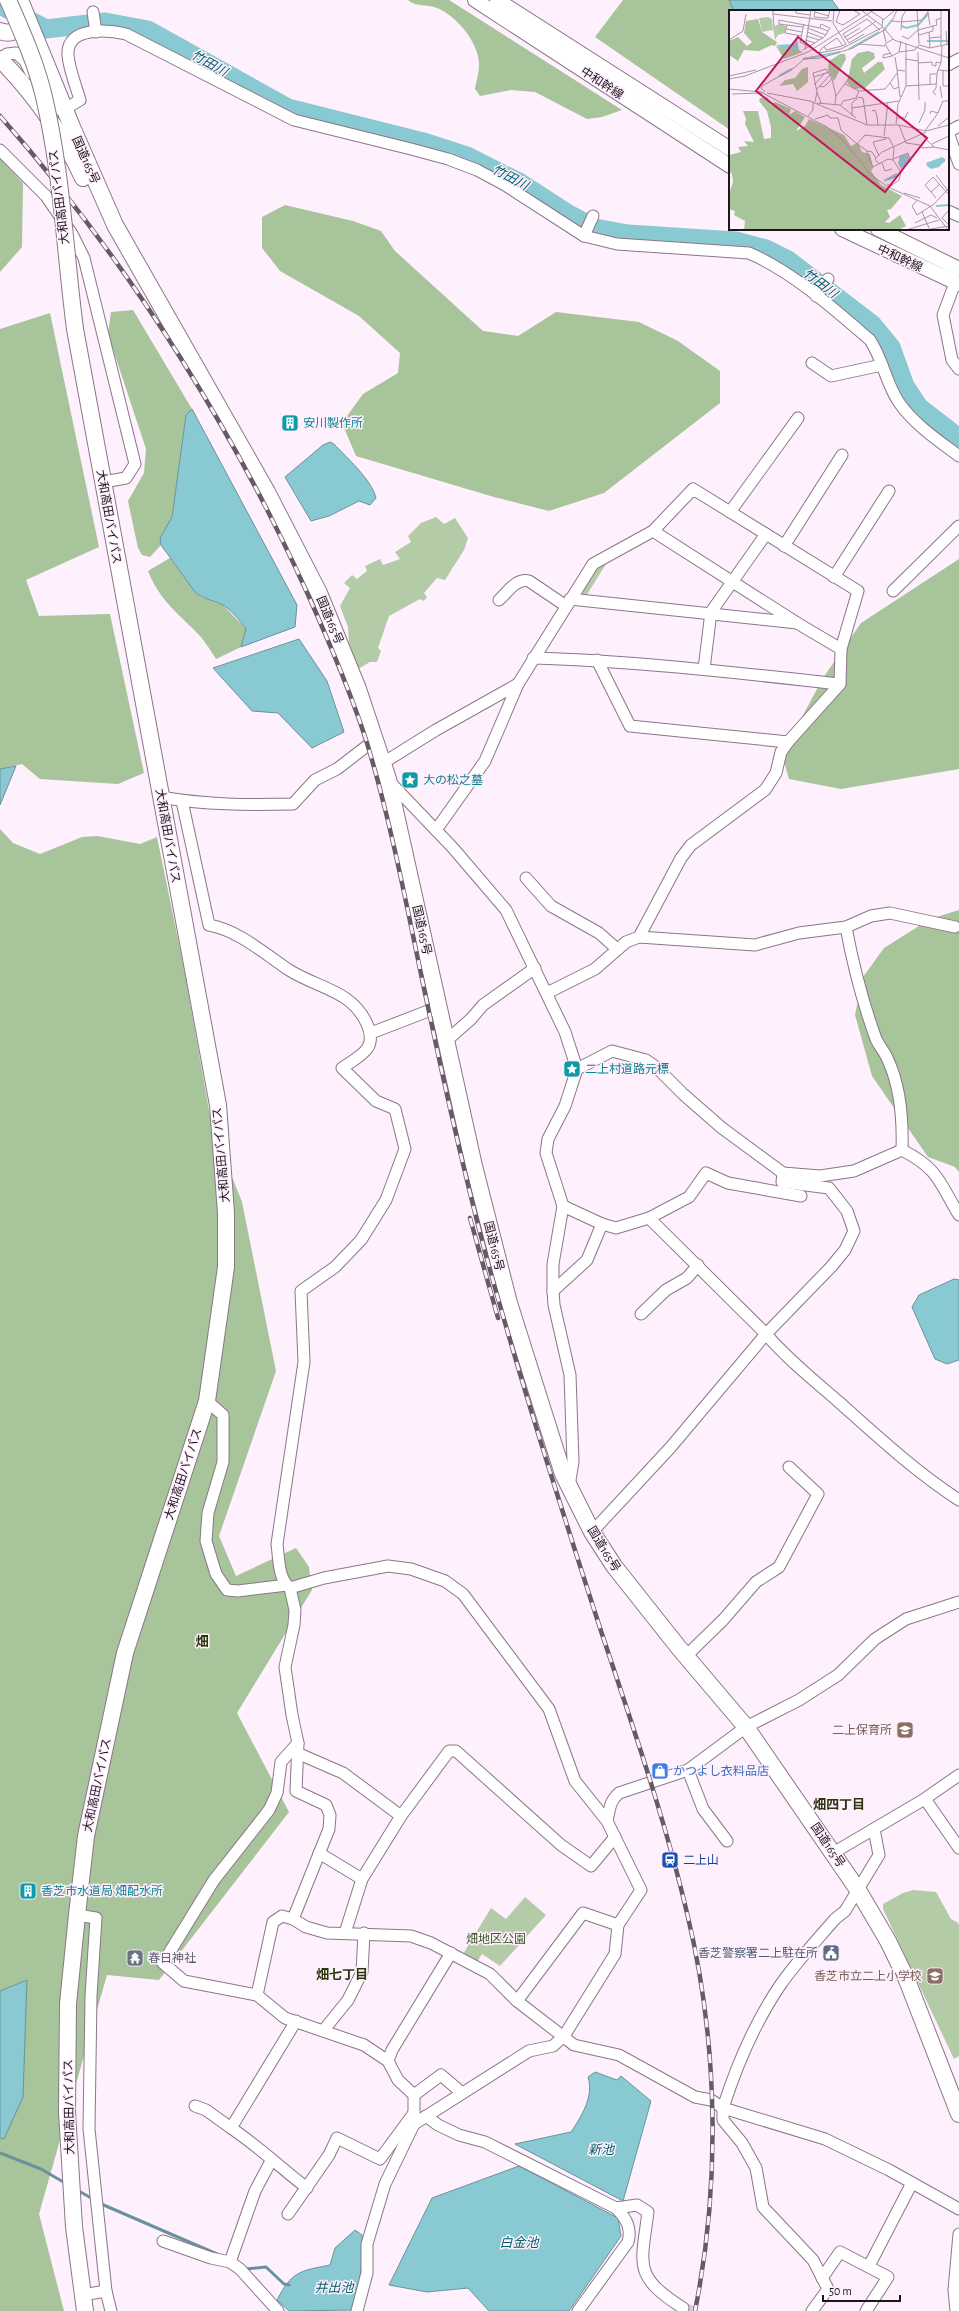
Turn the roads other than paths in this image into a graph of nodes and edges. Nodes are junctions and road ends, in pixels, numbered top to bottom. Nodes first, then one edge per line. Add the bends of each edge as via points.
1 (475, 0) edge
2 (497, 0) edge
3 (17, 2) edge
4 (93, 12) dead end
5 (0, 31) edge
6 (96, 32) junction
7 (0, 59) edge
8 (959, 59) edge
9 (949, 64) edge
10 (65, 109) junction
11 (959, 126) edge
12 (949, 131) edge
13 (949, 135) edge
14 (729, 148) edge
15 (0, 150) edge
16 (959, 164) edge
17 (729, 165) edge
18 (949, 211) edge
19 (593, 216) dead end
20 (959, 216) edge
21 (844, 230) edge
22 (880, 230) edge
23 (584, 236) junction
24 (959, 268) edge
25 (828, 280) dead end
26 (957, 283) edge
27 (816, 296) junction
28 (165, 314) junction
29 (812, 362) dead end
30 (882, 366) junction
31 (959, 369) edge
32 (798, 418) dead end
33 (842, 455) dead end
34 (959, 456) edge
35 (103, 482) junction
36 (889, 491) dead end
37 (730, 512) junction
38 (959, 526) edge
39 (653, 530) junction
40 (766, 534) junction
41 (784, 546) junction
42 (834, 577) junction
43 (732, 581) junction
44 (893, 590) dead end
45 (499, 600) dead end
46 (568, 603) junction
47 (711, 612) junction
48 (797, 623) junction
49 (841, 649) junction
50 (533, 658) junction
51 (597, 660) junction
52 (704, 669) junction
53 (518, 684) junction
54 (840, 684) junction
55 (376, 740) junction
56 (788, 742) junction
57 (383, 763) junction
58 (388, 780) junction
59 (161, 797) junction
60 (182, 801) junction
61 (436, 830) junction
62 (526, 878) dead end
63 (846, 927) junction
64 (955, 927) dead end
65 (639, 937) junction
66 (617, 949) junction
67 (535, 968) junction
68 (547, 993) junction
69 (439, 1010) junction
70 (371, 1033) junction
71 (446, 1041) junction
72 (577, 1069) junction
73 (902, 1150) junction
74 (783, 1173) junction
75 (801, 1196) dead end
76 (563, 1206) junction
77 (959, 1215) edge
78 (649, 1218) junction
79 (602, 1224) junction
80 (698, 1265) junction
81 (553, 1291) junction
82 (641, 1314) dead end
83 (766, 1334) junction
84 (207, 1401) junction
85 (789, 1467) dead end
86 (569, 1486) junction
87 (959, 1500) edge
88 (592, 1532) junction
89 (288, 1587) junction
90 (959, 1602) edge
91 (686, 1656) junction
92 (746, 1727) junction
93 (298, 1748) junction
94 (688, 1770) junction
95 (959, 1775) edge
96 (925, 1799) junction
97 (401, 1816) junction
98 (607, 1821) junction
99 (874, 1829) junction
100 (615, 1837) junction
101 (727, 1841) dead end
102 (959, 1848) edge
103 (833, 1852) junction
104 (319, 1853) junction
105 (362, 1878) junction
106 (858, 1890) junction
107 (77, 1915) junction
108 (293, 1919) junction
109 (618, 1925) junction
110 (345, 1933) junction
111 (364, 1934) junction
112 (451, 1953) junction
113 (257, 1996) junction
114 (517, 2001) junction
115 (296, 2021) junction
116 (323, 2031) junction
117 (564, 2036) junction
118 (388, 2061) junction
119 (462, 2093) junction
120 (414, 2095) junction
121 (195, 2106) dead end
122 (723, 2108) junction
123 (959, 2114) edge
124 (426, 2116) junction
125 (414, 2119) junction
126 (231, 2128) junction
127 (271, 2161) junction
128 (912, 2183) junction
129 (307, 2188) junction
130 (616, 2208) junction
131 (959, 2209) edge
132 (288, 2214) dead end
133 (959, 2234) edge
134 (163, 2241) dead end
135 (230, 2262) junction
136 (869, 2266) junction
137 (822, 2278) junction
138 (106, 2291) junction
139 (82, 2295) junction
140 (683, 2308) dead end
141 (85, 2311) edge
142 (111, 2311) edge
143 (278, 2311) edge
144 (357, 2311) edge
145 (578, 2311) edge
146 (812, 2311) edge
147 (866, 2311) edge
148 (956, 2311) edge

1 - 17 main road, 中和幹線
2 - 14 main road, 中和幹線
3 - 5 highway via 23,23 20,29 4,33
3 - 10 highway, 国道165号
3 - 35 highway, 大和高田バイパス, bridge via 44,97 59,178 75,329
4 - 6 street
6 - 10 street via 74,38 68,47 80,100
6 - 23 street via 115,32 139,39 226,87 294,120 418,151 477,170
7 - 10 street via 7,54 16,53 24,61 50,105 54,109
7 - 28 highway, 国道165号 via 16,74 60,133 106,223
8 - 9 street
10 - 28 highway, 国道165号 via 115,225
11 - 12 street
13 - 16 street
15 - 35 street via 46,196 72,234 84,258 135,464 126,478
18 - 20 street
19 - 23 street
21 - 26 main road, 中和幹線
22 - 24 main road, 中和幹線
23 - 27 street via 617,244 749,253 781,269
25 - 27 street
26 - 31 street via 943,315 952,360
27 - 30 street via 870,340 878,352
28 - 55 highway, 国道165号 via 202,374 267,492 319,594
29 - 30 street via 831,376
30 - 34 street via 900,403 932,436
32 - 37 street
33 - 41 street
35 - 59 highway, 大和高田バイパス
36 - 42 street
37 - 39 street via 693,489
37 - 40 street
38 - 44 street
39 - 43 street
39 - 46 street via 593,564
40 - 41 street
40 - 43 street
41 - 42 street
42 - 49 street via 858,591
43 - 47 street
43 - 48 street
45 - 46 street via 516,583 523,580
46 - 47 street
46 - 50 street
47 - 48 street
47 - 52 street
48 - 49 street
49 - 54 street
50 - 51 street
50 - 53 street
51 - 52 street
51 - 56 street via 630,726
52 - 54 street
53 - 57 street
53 - 61 street via 485,761
54 - 56 street
55 - 57 highway, 国道165号
55 - 60 street via 337,769 315,780 293,804 250,805
56 - 65 street via 781,752 776,774 765,790 691,845 681,858
57 - 58 highway, 国道165号
58 - 61 street
58 - 69 highway, 国道165号
59 - 60 street
59 - 84 highway, 大和高田バイパス via 218,1105 226,1213 226,1267
60 - 70 street via 209,925 218,926 303,978 350,1000 362,1014
61 - 67 street via 506,910
62 - 66 street via 551,906 599,933
63 - 64 street via 871,916 890,913
63 - 65 street via 799,932 755,946
63 - 73 street via 853,965 877,1040 888,1059 896,1083 902,1108
65 - 66 street
66 - 68 street via 595,969
67 - 68 street
67 - 71 street via 483,1005
68 - 72 street via 565,1032
69 - 70 street via 428,1011
69 - 71 highway, 国道165号
70 - 89 street via 370,1046 342,1068 376,1101 395,1109 405,1149 386,1200 361,1240 335,1267 301,1291 304,1362 277,1544 280,1570
71 - 86 highway, 国道165号 via 474,1166 509,1303 558,1460
72 - 74 street via 612,1051 646,1060 722,1128
72 - 76 street via 565,1106 546,1145 546,1153
73 - 74 street via 854,1171 820,1176
73 - 77 street via 923,1161 935,1174 946,1188
74 - 83 street via 782,1182 829,1188 848,1211 854,1231 845,1250 831,1267
75 - 78 street via 728,1183 706,1173 689,1197
76 - 79 street
76 - 81 street via 553,1264
78 - 79 street via 616,1228
78 - 80 street
79 - 81 street via 587,1260
80 - 82 street via 687,1278 666,1290
80 - 83 street
81 - 86 street via 570,1375 573,1462
83 - 87 street via 780,1351 872,1431
83 - 88 street via 670,1448
84 - 89 street via 223,1415 222,1462 208,1513 206,1541 216,1574 227,1590
84 - 107 highway, 大和高田バイパス via 125,1653 86,1836
85 - 91 street via 818,1494 779,1567 756,1582 723,1620
86 - 88 highway, 国道165号
88 - 91 highway, 国道165号 via 614,1566
89 - 93 street via 295,1610 285,1667
89 - 98 street via 388,1566 411,1569 445,1581 463,1594 549,1709 574,1781
90 - 92 street via 906,1619 875,1640 838,1675 799,1700
91 - 92 highway, 国道165号
92 - 94 street
92 - 103 highway, 国道165号
93 - 97 street via 343,1773
93 - 104 street via 296,1791 326,1805 330,1815 329,1829
93 - 113 street via 281,1762 277,1793 269,1810 214,1880 163,1963 184,1981
94 - 98 street via 619,1793 608,1807
94 - 101 street via 703,1809
95 - 96 street
96 - 99 street
96 - 102 street
97 - 100 street via 449,1751 456,1751 561,1845 591,1866
97 - 105 street
98 - 100 street
99 - 103 street
99 - 106 street via 879,1855
100 - 109 street via 641,1890
103 - 106 highway, 国道165号
104 - 105 street
104 - 108 street
105 - 110 street
106 - 122 street via 845,1911 835,1919 767,2005 750,2038
106 - 123 highway, 国道165号 via 907,1980
107 - 138 street via 96,1918 91,1996 89,2129
107 - 139 highway, 大和高田バイパス via 68,2004 67,2112 74,2227
108 - 110 street via 306,1928 327,1933
108 - 113 street via 282,1916 273,1922
109 - 114 street via 583,1913
109 - 117 street via 615,1954
110 - 111 street
111 - 112 street via 411,1936
111 - 116 street via 362,1972 348,2000
112 - 114 street via 490,1974
112 - 118 street via 392,2050
113 - 115 street via 285,2018
114 - 117 street
115 - 116 street
115 - 126 street
116 - 118 street via 364,2045
117 - 119 street via 553,2046 530,2051
117 - 122 street via 574,2045 619,2055 695,2097 711,2100
118 - 120 street via 398,2080
119 - 120 street via 442,2075
119 - 124 street
120 - 125 street
121 - 126 street via 206,2110
122 - 128 street via 825,2139
122 - 137 street via 723,2120 742,2143 756,2168 763,2207 813,2260
124 - 125 street
124 - 130 street via 438,2125 459,2135 486,2142
125 - 129 street via 380,2159 337,2138 329,2156
125 - 144 street via 384,2184 367,2244 367,2273
126 - 127 street via 261,2148
127 - 129 street
127 - 135 street via 255,2190
128 - 131 street
128 - 136 street
129 - 132 street
130 - 140 street via 637,2205 648,2212 642,2255 645,2274 650,2284 661,2294
130 - 145 street via 627,2223 630,2234 628,2242
133 - 148 street via 954,2290
134 - 135 street
135 - 143 street via 240,2269
136 - 137 street via 840,2252
136 - 147 street via 888,2277
137 - 146 street via 828,2289
138 - 139 street
138 - 142 street
139 - 141 highway, 大和高田バイパス

